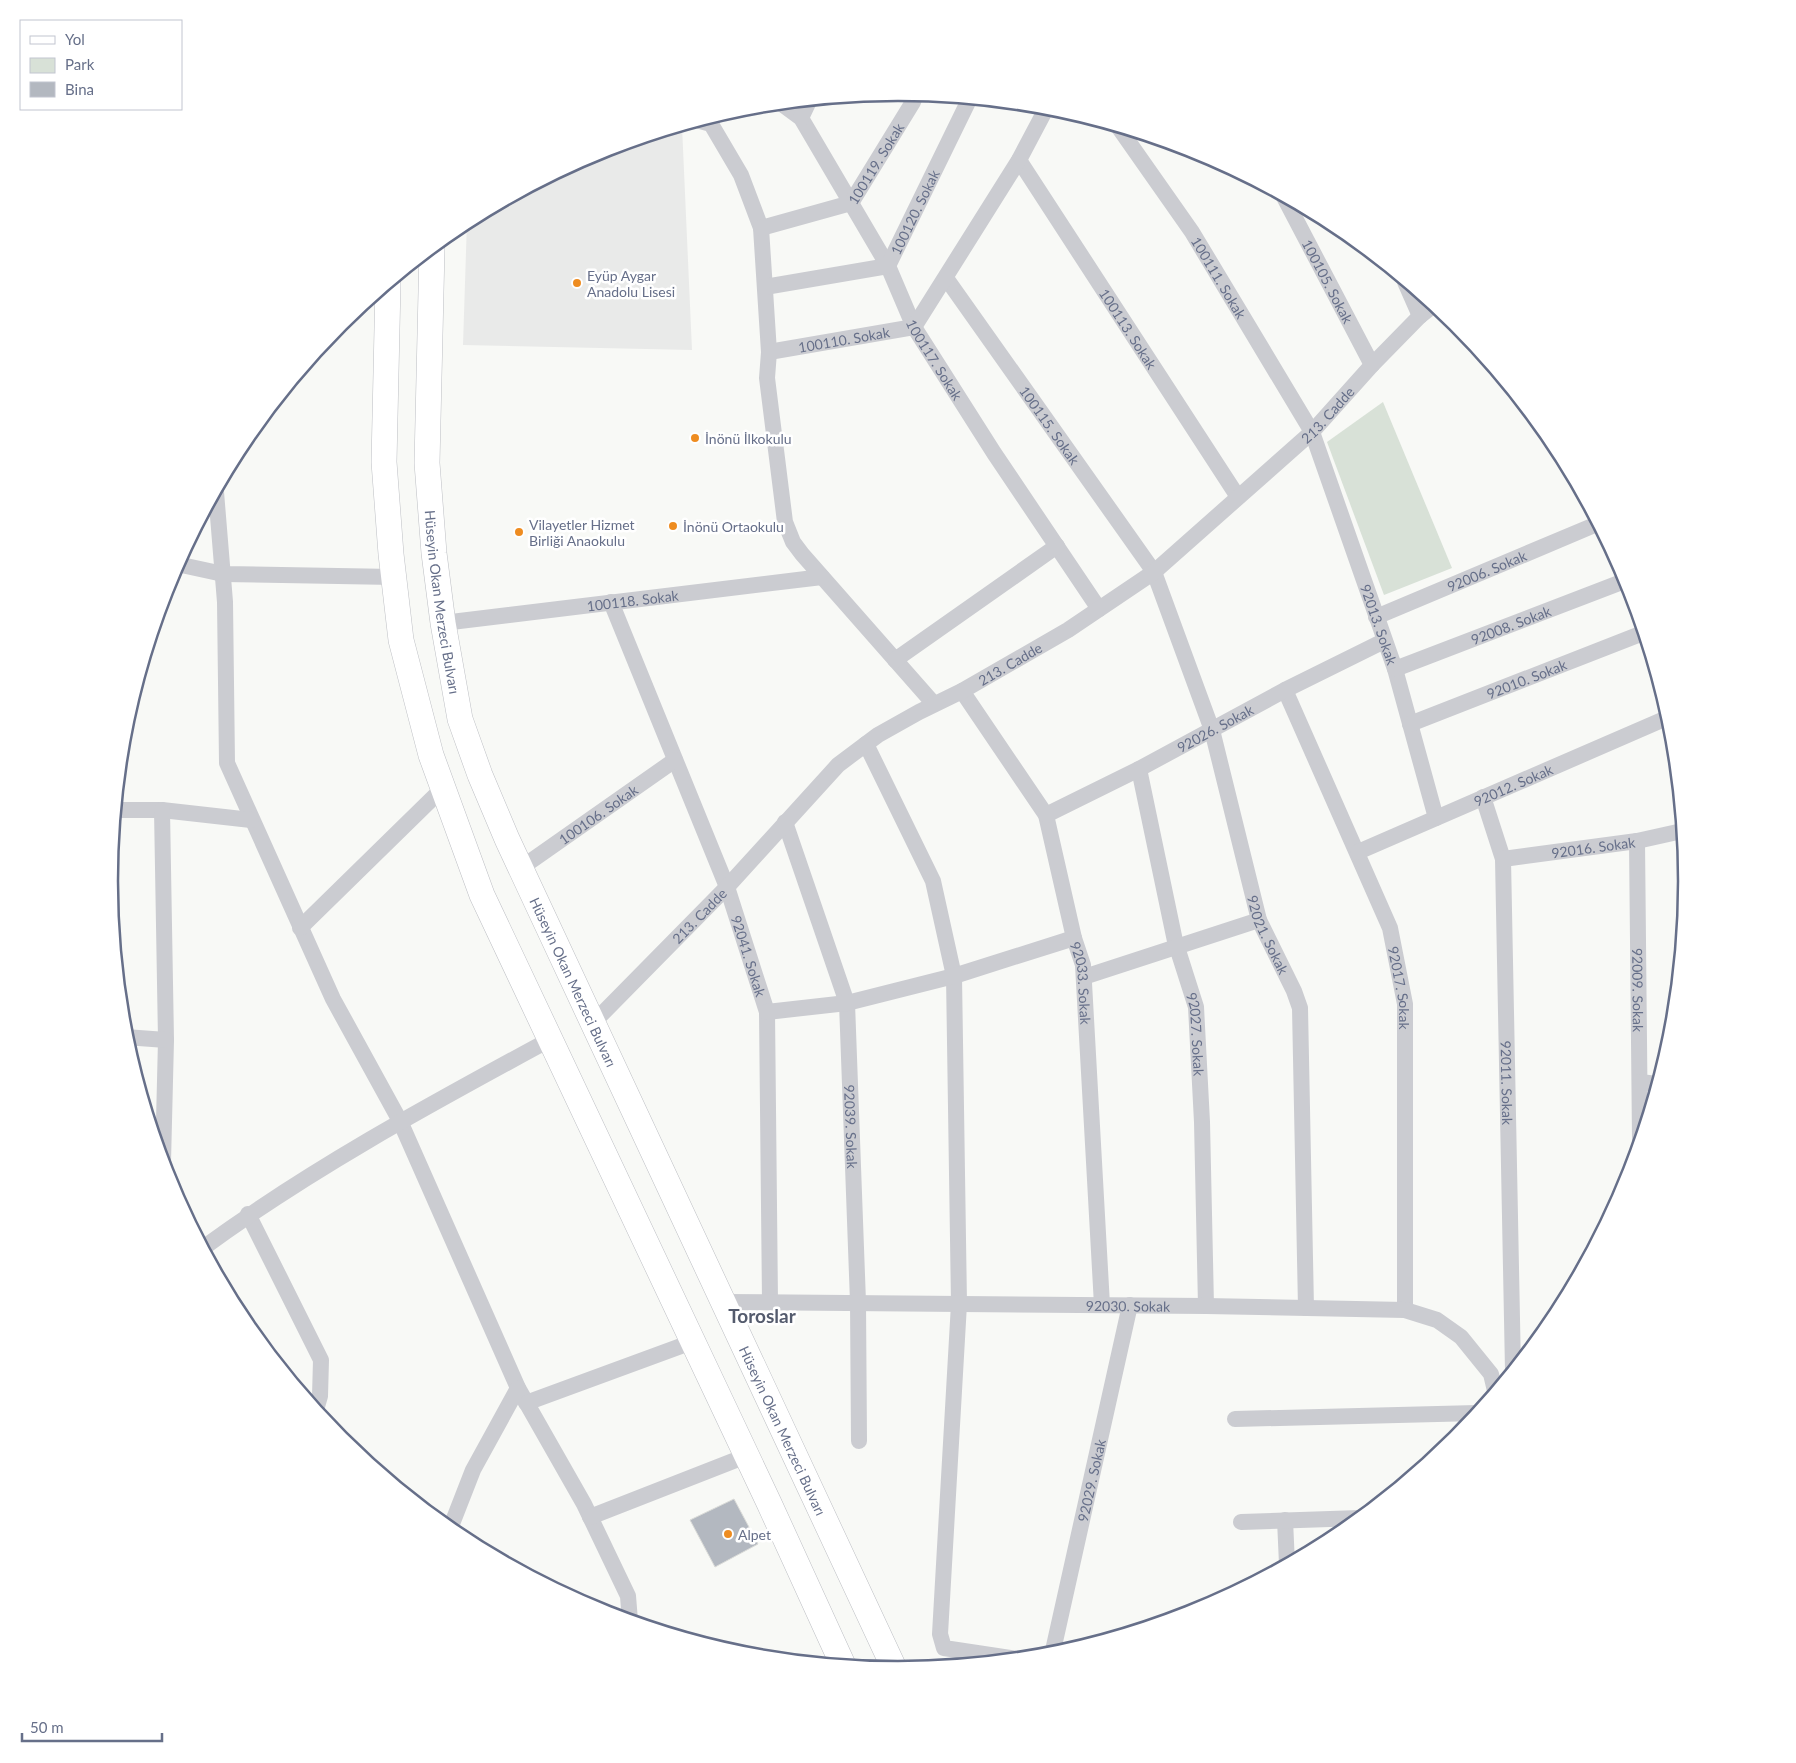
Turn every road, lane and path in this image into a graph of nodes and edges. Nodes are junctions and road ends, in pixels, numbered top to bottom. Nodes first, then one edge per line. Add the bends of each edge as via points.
1 (913, 102) edge
2 (967, 105) edge
3 (806, 107) edge
4 (789, 109) edge
5 (1043, 115) edge
6 (801, 118) junction
7 (711, 124) edge
8 (1124, 135) edge
9 (1019, 160) junction
10 (851, 203) junction
11 (1288, 206) edge
12 (761, 228) junction
13 (432, 256) edge
14 (888, 266) junction
15 (946, 278) junction
16 (765, 287) junction
17 (388, 292) edge
18 (1410, 293) edge
19 (1428, 310) edge
20 (1420, 316) junction
21 (914, 327) junction
22 (770, 352) junction
23 (1372, 365) junction
24 (1312, 432) junction
25 (1238, 497) junction
26 (217, 501) edge
27 (1593, 526) edge
28 (1057, 546) junction
29 (185, 566) edge
30 (1154, 572) junction
31 (223, 574) junction
32 (394, 577) junction
33 (822, 577) junction
34 (1619, 583) edge
35 (610, 602) junction
36 (1100, 609) junction
37 (1376, 617) junction
38 (443, 623) junction
39 (1638, 635) edge
40 (1384, 641) junction
41 (895, 660) junction
42 (1395, 669) junction
43 (962, 690) junction
44 (1285, 690) junction
45 (934, 704) junction
46 (1661, 720) edge
47 (1410, 724) junction
48 (1212, 730) junction
49 (866, 744) junction
50 (675, 760) junction
51 (1139, 769) junction
52 (443, 788) junction
53 (1484, 797) junction
54 (121, 810) edge
55 (162, 810) junction
56 (1046, 814) junction
57 (1436, 818) junction
58 (252, 820) junction
59 (785, 822) junction
60 (1677, 832) edge
61 (1637, 841) junction
62 (1358, 852) junction
63 (1503, 859) junction
64 (520, 868) junction
65 (726, 887) junction
66 (1259, 920) junction
67 (300, 928) junction
68 (1074, 938) junction
69 (1177, 947) junction
70 (954, 976) junction
71 (1084, 977) junction
72 (847, 1003) junction
73 (768, 1012) junction
74 (593, 1024) junction
75 (134, 1038) edge
76 (166, 1040) junction
77 (549, 1040) junction
78 (1640, 1082) junction
79 (1652, 1083) edge
80 (400, 1121) junction
81 (1640, 1122) edge
82 (163, 1142) edge
83 (248, 1214) junction
84 (207, 1245) edge
85 (723, 1302) junction
86 (770, 1302) junction
87 (858, 1302) junction
88 (959, 1304) junction
89 (1102, 1305) junction
90 (1130, 1305) junction
91 (1206, 1306) junction
92 (1306, 1308) junction
93 (1405, 1310) junction
94 (692, 1342) junction
95 (1513, 1361) edge
96 (1494, 1385) edge
97 (518, 1388) junction
98 (318, 1403) edge
99 (526, 1403) junction
100 (1469, 1413) edge
101 (1236, 1419) dead end
102 (859, 1441) dead end
103 (746, 1456) junction
104 (590, 1517) junction
105 (1348, 1518) edge
106 (1285, 1520) junction
107 (453, 1522) edge
108 (1241, 1522) dead end
109 (1287, 1558) edge
110 (629, 1613) edge
111 (1054, 1646) edge
112 (995, 1656) edge
113 (840, 1659) edge
114 (891, 1662) edge

1 - 10 street, 100119. Sokak
2 - 14 street, 100120. Sokak
3 - 6 street
4 - 6 street, 100117. Sokak
5 - 9 street
6 - 10 street, 100117. Sokak
7 - 12 street via 742,175
8 - 24 street, 100111. Sokak via 1192,232
9 - 15 street
9 - 25 street, 100113. Sokak
10 - 12 street, 100119. Sokak
10 - 14 street, 100117. Sokak
11 - 23 street, 100105. Sokak
12 - 16 street
13 - 38 main road, Hüseyin Okan Merzeci Bulvarı via 427,463
14 - 16 street, 100120. Sokak
14 - 21 street, 100117. Sokak
15 - 21 street
15 - 30 street, 100115. Sokak
16 - 22 street
17 - 32 main road via 384,462
18 - 20 street
19 - 20 street, 213. Cadde
20 - 23 street, 213. Cadde
21 - 22 street, 100110. Sokak
21 - 28 street, 100117. Sokak
22 - 33 street via 767,378 785,522 793,542
23 - 24 street, 213. Cadde
24 - 25 street, 213. Cadde
24 - 37 street, 92013. Sokak
25 - 30 street, 213. Cadde
26 - 31 street
27 - 37 street, 92006. Sokak
28 - 36 street, 100117. Sokak
28 - 41 street
29 - 31 street
30 - 36 street, 213. Cadde
30 - 48 street, 92021. Sokak
31 - 32 street
31 - 58 street via 227,762
32 - 52 main road via 401,640 431,756
33 - 35 street, 100118. Sokak
33 - 41 street
34 - 42 street, 92008. Sokak
35 - 38 street, 100118. Sokak
35 - 50 street, 92041. Sokak
36 - 43 street, 213. Cadde
37 - 40 street, 92013. Sokak
38 - 64 main road, Hüseyin Okan Merzeci Bulvarı via 460,720
39 - 47 street, 92010. Sokak
40 - 42 street, 92013. Sokak
40 - 44 street, 92026. Sokak
41 - 45 street
42 - 47 street, 92013. Sokak
43 - 45 street, 213. Cadde
43 - 56 street, 92033. Sokak
44 - 48 street, 92026. Sokak
44 - 62 street, 92017. Sokak
45 - 49 street, 213. Cadde
46 - 53 street, 92012. Sokak
47 - 57 street, 92013. Sokak
48 - 51 street, 92026. Sokak
48 - 66 street, 92021. Sokak
49 - 59 street, 213. Cadde via 838,765
49 - 70 street via 933,881
50 - 64 street, 100106. Sokak
50 - 65 street, 92041. Sokak
51 - 56 street, 92026. Sokak
51 - 69 street, 92027. Sokak
52 - 67 street
52 - 77 main road via 482,895
53 - 57 street, 92012. Sokak
53 - 63 street, 92011. Sokak
54 - 55 street
55 - 58 street
55 - 76 street
56 - 68 street, 92033. Sokak
57 - 62 street, 92012. Sokak
58 - 67 street
59 - 65 street, 213. Cadde
59 - 72 street, 92039. Sokak
60 - 61 street, 92016. Sokak
61 - 63 street, 92016. Sokak
61 - 78 street, 92009. Sokak
62 - 93 street, 92017. Sokak via 1390,928 1405,1004
63 - 95 street, 92011. Sokak
64 - 74 main road, Hüseyin Okan Merzeci Bulvarı
65 - 73 street, 92041. Sokak
65 - 74 street, 213. Cadde
66 - 69 street
66 - 92 street, 92021. Sokak via 1300,1008
67 - 80 street via 332,999
68 - 70 street
68 - 71 street, 92033. Sokak
69 - 71 street
69 - 91 street, 92027. Sokak via 1196,1007
70 - 72 street
70 - 88 street
71 - 89 street, 92033. Sokak
72 - 73 street
72 - 87 street, 92039. Sokak
73 - 86 street, 92041. Sokak
74 - 85 main road, Hüseyin Okan Merzeci Bulvarı
75 - 76 street
76 - 82 street
77 - 80 street
77 - 94 main road
78 - 79 street
78 - 81 street, 92009. Sokak
80 - 83 street
80 - 97 street
83 - 84 street
83 - 98 street via 321,1360
85 - 86 street, 92030. Sokak
85 - 114 main road, Hüseyin Okan Merzeci Bulvarı
86 - 87 street, 92030. Sokak
87 - 88 street, 92030. Sokak
87 - 102 street, 92039. Sokak
88 - 89 street, 92030. Sokak
88 - 112 street via 940,1634 944,1648
89 - 90 street, 92030. Sokak
90 - 91 street, 92030. Sokak
90 - 111 street, 92029. Sokak
91 - 92 street, 92030. Sokak
92 - 93 street, 92030. Sokak
93 - 96 street, 92030. Sokak via 1437,1320 1462,1337 1491,1374
94 - 99 street
94 - 103 main road
97 - 99 street
97 - 107 street via 473,1470
99 - 104 street
100 - 101 street
103 - 104 street
103 - 113 main road
104 - 110 street via 628,1596
105 - 106 street
106 - 108 street
106 - 109 street

